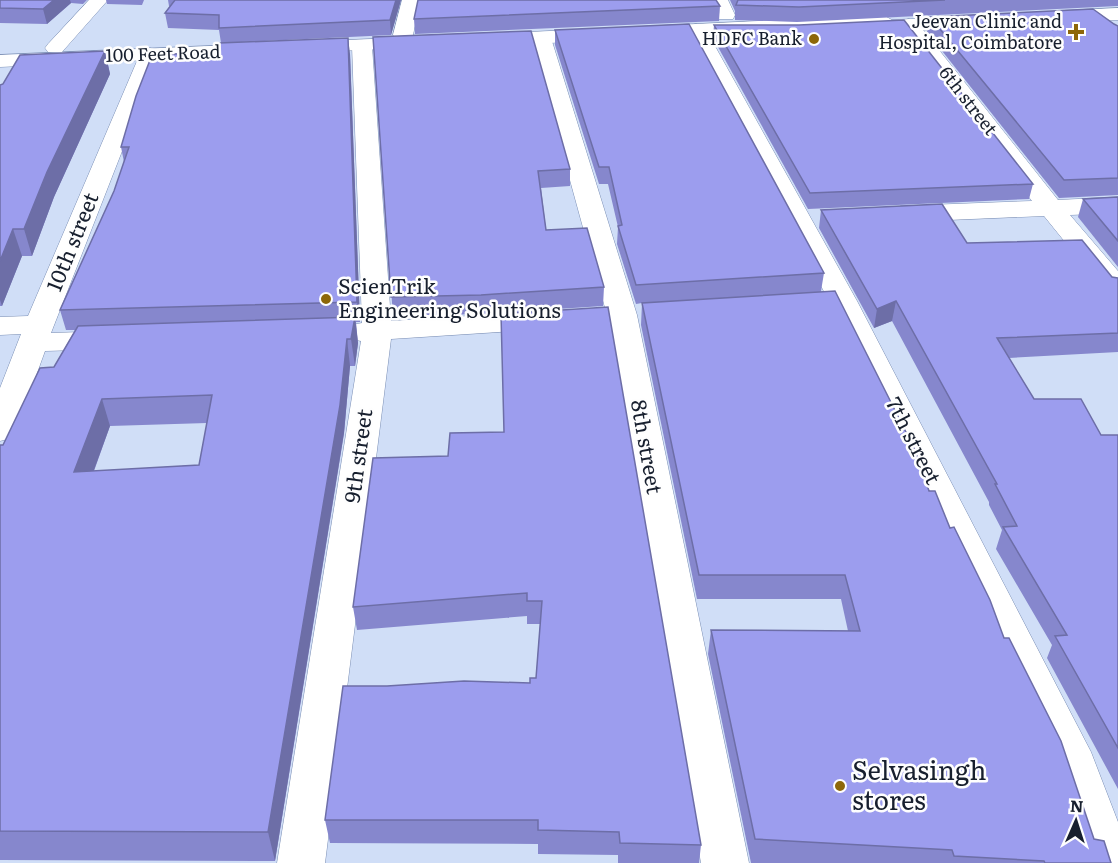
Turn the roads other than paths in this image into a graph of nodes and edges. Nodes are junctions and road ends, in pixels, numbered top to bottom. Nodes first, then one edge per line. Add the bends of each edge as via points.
1 (99, 0) edge
2 (411, 0) edge
3 (1078, 4) edge
4 (1118, 6) edge
5 (987, 13) junction
6 (1118, 14) edge
7 (732, 16) edge
8 (1095, 16) junction
9 (909, 25) junction
10 (696, 30) junction
11 (1118, 34) edge
12 (403, 35) junction
13 (541, 38) junction
14 (362, 46) junction
15 (55, 48) junction
16 (0, 50) edge
17 (150, 54) junction
18 (0, 61) edge
19 (1118, 205) edge
20 (1050, 207) junction
21 (878, 216) edge
22 (1118, 289) edge
23 (843, 301) junction
24 (808, 303) edge
25 (610, 316) junction
26 (0, 326) edge
27 (377, 332) junction
28 (330, 333) edge
29 (36, 334) junction
30 (140, 339) edge
31 (0, 431) edge
32 (301, 863) edge
33 (725, 863) edge
34 (1108, 863) edge

1 - 15 street
2 - 12 street
3 - 4 street
3 - 8 street via 1041,10
5 - 7 street
5 - 7 street via 788,25
5 - 9 street
6 - 8 street
7 - 9 street via 797,30
7 - 10 street
7 - 13 street via 469,37
8 - 11 street
9 - 20 street, 6th street
10 - 13 street
10 - 23 street, 7th street via 809,219
12 - 14 street, 100 Feet Road via 435,38
12 - 15 street, 100 Feet Road
13 - 25 street, 8th street
14 - 17 street, 100 Feet Road
14 - 27 street, 9th street
15 - 16 street, 100 Feet Road
17 - 18 street, 100 Feet Road
17 - 29 street, 10th street
19 - 20 street
20 - 21 street
20 - 22 street, 6th street
23 - 24 street
23 - 34 street, 7th street via 1075,765
25 - 27 street
25 - 33 street, 8th street
26 - 29 street
27 - 28 street
27 - 32 street, 9th street
29 - 30 street
29 - 31 street, 10th street

